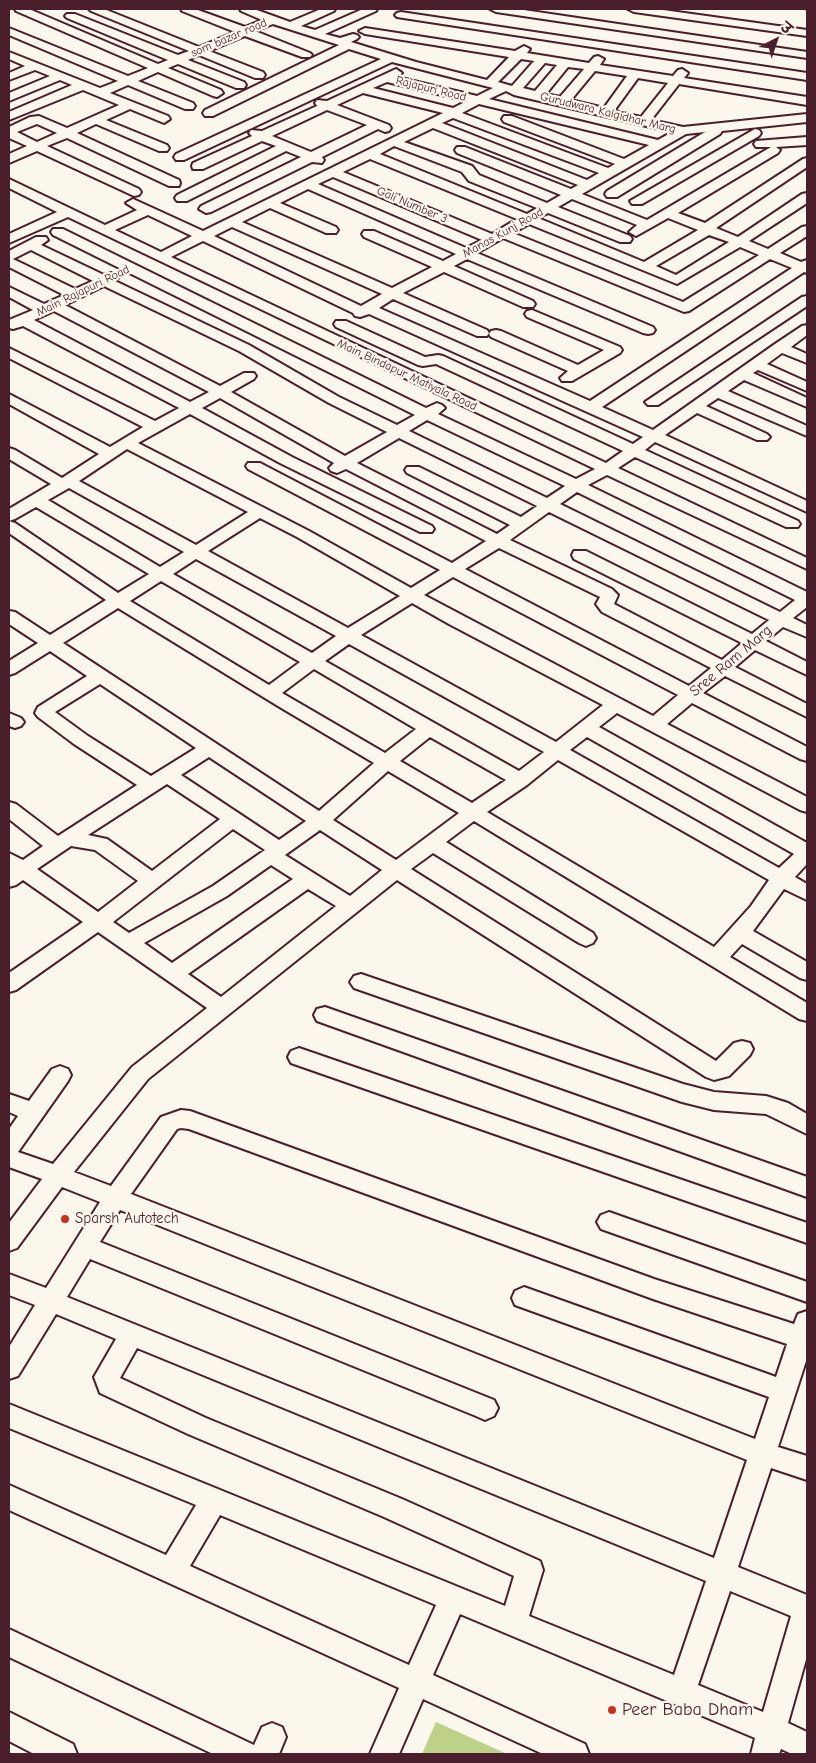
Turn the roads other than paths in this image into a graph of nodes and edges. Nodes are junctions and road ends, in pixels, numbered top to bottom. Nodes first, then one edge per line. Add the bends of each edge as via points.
1 (20, 9) edge
2 (86, 9) edge
3 (94, 9) edge
4 (186, 9) edge
5 (245, 9) edge
6 (330, 9) edge
7 (372, 9) edge
8 (414, 9) edge
9 (432, 9) edge
10 (496, 9) edge
11 (731, 9) edge
12 (68, 11) edge
13 (560, 12) edge
14 (636, 12) edge
15 (482, 13) edge
16 (769, 16) dead end
17 (392, 19) junction
18 (272, 20) junction
19 (807, 23) edge
20 (291, 26) junction
21 (469, 26) junction
22 (545, 27) junction
23 (625, 28) junction
24 (9, 31) edge
25 (365, 31) junction
26 (244, 32) junction
27 (807, 33) edge
28 (315, 34) junction
29 (711, 35) junction
30 (460, 36) junction
31 (537, 36) junction
32 (613, 42) junction
33 (344, 44) junction
34 (807, 44) edge
35 (450, 45) junction
36 (528, 46) junction
37 (199, 51) junction
38 (9, 55) edge
39 (306, 55) dead end
40 (517, 56) junction
41 (807, 56) edge
42 (600, 57) junction
43 (390, 59) junction
44 (542, 59) junction
45 (179, 60) junction
46 (692, 60) junction
47 (565, 63) junction
48 (412, 65) junction
49 (34, 66) junction
50 (807, 66) edge
51 (160, 68) junction
52 (591, 68) junction
53 (425, 69) junction
54 (684, 70) junction
55 (635, 74) junction
56 (259, 75) dead end
57 (9, 76) edge
58 (58, 77) junction
59 (386, 78) junction
60 (807, 78) edge
61 (129, 81) junction
62 (675, 81) junction
63 (274, 83) junction
64 (489, 84) junction
65 (240, 85) dead end
66 (81, 86) junction
67 (362, 89) junction
68 (509, 89) junction
69 (807, 89) edge
70 (99, 93) junction
71 (217, 93) dead end
72 (538, 96) junction
73 (9, 97) edge
74 (307, 98) junction
75 (807, 101) edge
76 (474, 102) junction
77 (563, 102) junction
78 (129, 105) junction
79 (188, 106) dead end
80 (328, 106) junction
81 (453, 113) junction
82 (606, 113) junction
83 (9, 117) edge
84 (802, 118) edge
85 (164, 119) dead end
86 (96, 120) junction
87 (643, 122) junction
88 (432, 123) junction
89 (377, 125) junction
90 (722, 127) junction
91 (244, 128) junction
92 (683, 131) junction
93 (9, 132) edge
94 (66, 133) junction
95 (753, 135) junction
96 (264, 136) junction
97 (400, 139) junction
98 (807, 141) edge
99 (660, 144) junction
100 (286, 146) junction
101 (36, 147) junction
102 (163, 148) dead end
103 (461, 150) dead end
104 (774, 150) junction
105 (369, 154) junction
106 (807, 154) edge
107 (791, 156) junction
108 (312, 157) junction
109 (9, 159) edge
110 (212, 160) junction
111 (807, 162) edge
112 (625, 164) junction
113 (198, 166) dead end
114 (224, 166) dead end
115 (335, 170) junction
116 (609, 173) junction
117 (306, 184) junction
118 (588, 185) junction
119 (12, 187) edge
120 (177, 192) junction
121 (571, 194) junction
122 (612, 194) dead end
123 (807, 197) edge
124 (637, 201) dead end
125 (269, 203) junction
126 (548, 207) junction
127 (206, 209) junction
128 (148, 210) junction
129 (67, 212) junction
130 (667, 213) junction
131 (528, 219) junction
132 (84, 220) junction
133 (232, 222) junction
134 (648, 225) junction
135 (706, 229) junction
136 (104, 230) junction
137 (331, 230) dead end
138 (807, 230) edge
139 (58, 232) junction
140 (369, 234) dead end
141 (203, 236) junction
142 (497, 236) junction
143 (625, 238) junction
144 (9, 239) edge
145 (739, 242) junction
146 (30, 246) junction
147 (606, 250) junction
148 (466, 254) junction
149 (770, 254) junction
150 (9, 256) edge
151 (158, 256) junction
152 (9, 262) edge
153 (443, 267) junction
154 (645, 267) junction
155 (806, 267) edge
156 (130, 268) junction
157 (104, 281) junction
158 (9, 292) edge
159 (393, 293) junction
160 (76, 294) junction
161 (807, 300) edge
162 (49, 308) junction
163 (365, 310) junction
164 (16, 322) edge
165 (341, 324) junction
166 (648, 330) dead end
167 (806, 331) edge
168 (322, 334) junction
169 (780, 348) junction
170 (9, 352) edge
171 (807, 359) edge
172 (756, 364) junction
173 (579, 371) junction
174 (742, 374) junction
175 (249, 376) dead end
176 (807, 387) edge
177 (550, 388) junction
178 (219, 391) junction
179 (716, 392) junction
180 (9, 398) edge
181 (456, 398) junction
182 (653, 402) dead end
183 (807, 403) edge
184 (191, 407) junction
185 (695, 407) junction
186 (590, 408) junction
187 (428, 414) junction
188 (154, 427) junction
189 (398, 431) junction
190 (807, 431) edge
191 (653, 436) junction
192 (762, 437) dead end
193 (126, 442) junction
194 (633, 449) junction
195 (9, 453) edge
196 (110, 453) junction
197 (346, 462) junction
198 (254, 466) dead end
199 (607, 469) junction
200 (413, 470) dead end
201 (322, 478) junction
202 (65, 483) junction
203 (576, 485) junction
204 (37, 500) junction
205 (548, 505) junction
206 (807, 507) edge
207 (259, 512) junction
208 (11, 515) edge
209 (522, 524) junction
210 (792, 524) dead end
211 (426, 529) dead end
212 (498, 541) junction
213 (197, 551) junction
214 (580, 555) dead end
215 (807, 564) edge
216 (452, 569) junction
217 (159, 573) junction
218 (411, 594) junction
219 (807, 598) edge
220 (117, 600) junction
221 (9, 616) edge
222 (781, 619) junction
223 (807, 632) edge
224 (348, 636) junction
225 (754, 642) junction
226 (49, 643) junction
227 (313, 661) junction
228 (724, 667) junction
229 (9, 669) edge
230 (807, 670) edge
231 (100, 676) junction
232 (269, 693) junction
233 (692, 695) junction
234 (617, 704) junction
235 (807, 711) edge
236 (655, 724) junction
237 (429, 728) junction
238 (586, 728) junction
239 (209, 748) junction
240 (557, 751) junction
241 (807, 755) edge
242 (386, 762) junction
243 (168, 775) junction
244 (520, 780) junction
245 (151, 785) junction
246 (807, 805) edge
247 (9, 809) edge
248 (473, 812) junction
249 (234, 819) junction
250 (320, 821) junction
251 (63, 842) junction
252 (432, 843) junction
253 (807, 852) edge
254 (275, 853) junction
255 (13, 870) edge
256 (396, 870) junction
257 (307, 878) junction
258 (781, 878) junction
259 (152, 881) junction
260 (807, 893) edge
261 (351, 906) junction
262 (97, 923) junction
263 (740, 933) junction
264 (586, 938) dead end
265 (127, 943) junction
266 (717, 958) junction
267 (807, 972) edge
268 (172, 974) junction
269 (361, 982) dead end
270 (9, 984) edge
271 (222, 1008) junction
272 (807, 1013) edge
273 (325, 1015) dead end
274 (742, 1049) dead end
275 (299, 1057) dead end
276 (60, 1075) dead end
277 (9, 1103) edge
278 (34, 1112) junction
279 (807, 1125) edge
280 (9, 1146) edge
281 (9, 1158) edge
282 (58, 1176) junction
283 (807, 1187) edge
284 (115, 1198) junction
285 (608, 1222) dead end
286 (807, 1233) edge
287 (9, 1241) edge
288 (86, 1246) junction
289 (9, 1284) edge
290 (807, 1292) edge
291 (524, 1298) dead end
292 (50, 1300) junction
293 (804, 1330) edge
294 (132, 1334) junction
295 (9, 1368) edge
296 (784, 1391) junction
297 (486, 1408) dead end
298 (9, 1416) edge
299 (763, 1454) junction
300 (807, 1468) edge
301 (9, 1497) edge
302 (214, 1500) junction
303 (172, 1570) junction
304 (722, 1574) junction
305 (453, 1598) junction
306 (807, 1608) edge
307 (513, 1622) junction
308 (9, 1643) edge
309 (416, 1682) junction
310 (682, 1692) junction
311 (9, 1726) edge
312 (769, 1743) edge
313 (807, 1746) edge
314 (63, 1754) edge
315 (244, 1754) edge
316 (384, 1754) edge
317 (575, 1754) edge

1 - 51 street
2 - 12 street
3 - 37 street
4 - 26 street
5 - 18 street
6 - 20 street
7 - 28 street
8 - 17 street
9 - 15 street
10 - 13 street
11 - 29 street
12 - 45 street
13 - 14 street
13 - 22 street
13 - 23 street
14 - 23 street
14 - 29 street
15 - 21 street
15 - 22 street
16 - 19 street
17 - 21 street
17 - 25 street
17 - 30 street
18 - 20 street, som bazar road
18 - 26 street, som bazar road
20 - 28 street, som bazar road
21 - 30 street
21 - 31 street
22 - 31 street
22 - 32 street
23 - 29 street
23 - 32 street
24 - 61 street
25 - 33 street
25 - 35 street
26 - 37 street, som bazar road
26 - 39 street
27 - 29 street
28 - 33 street, som bazar road
29 - 32 street
29 - 34 street
29 - 41 street
29 - 46 street
29 - 50 street
30 - 35 street
30 - 36 street
31 - 32 street
31 - 36 street
32 - 42 street
32 - 46 street
33 - 43 street, som bazar road
33 - 63 street
35 - 40 street
35 - 53 street
36 - 40 street
36 - 42 street
37 - 45 street, som bazar road
37 - 56 street
38 - 49 street
40 - 44 street
40 - 64 street
42 - 52 street
42 - 54 street
43 - 48 street, Gurudwara Kalgidhar Marg
43 - 74 street
44 - 47 street
44 - 68 street
45 - 51 street, som bazar road
45 - 65 street
46 - 54 street
46 - 60 street
47 - 52 street
47 - 72 street
48 - 53 street, Gurudwara Kalgidhar Marg
48 - 59 street
49 - 57 street
49 - 58 street
51 - 61 street, som bazar road
51 - 71 street
52 - 55 street
52 - 77 street
53 - 64 street, Gurudwara Kalgidhar Marg
54 - 62 street
54 - 69 street
55 - 62 street
55 - 82 street
58 - 66 street
58 - 73 street
59 - 67 street
59 - 76 street, Rajapuri Road
61 - 70 street, som bazar road
61 - 79 street
62 - 75 street
62 - 87 street
63 - 74 street
63 - 91 street, Gali Number 3 via 209,113
64 - 68 street, Gurudwara Kalgidhar Marg
66 - 70 street
66 - 83 street
67 - 80 street
67 - 81 street
68 - 72 street, Gurudwara Kalgidhar Marg
68 - 76 street, Main Rajapuri Road
70 - 78 street
72 - 77 street, Gurudwara Kalgidhar Marg
74 - 80 street
74 - 91 street
75 - 84 street
76 - 81 street, Main Rajapuri Road
76 - 99 street
76 - 112 street
77 - 82 street, Gurudwara Kalgidhar Marg
78 - 85 street
78 - 86 street
80 - 89 street
80 - 96 street
81 - 88 street, Main Rajapuri Road
81 - 116 street
82 - 87 street, Gurudwara Kalgidhar Marg
84 - 95 street, Gurudwara Kalgidhar Marg
86 - 94 street
86 - 102 street
87 - 92 street, Gurudwara Kalgidhar Marg
88 - 97 street, Main Rajapuri Road
88 - 118 street
89 - 97 street
89 - 108 street
90 - 92 street, Gurudwara Kalgidhar Marg
90 - 95 street, Gurudwara Kalgidhar Marg
90 - 122 street
91 - 96 street, Gali Number 3
91 - 110 street via 186,154
92 - 99 street, Manas Kunj Road
93 - 94 street via 35,120
93 - 101 street
94 - 101 street
94 - 120 street
95 - 98 street
95 - 104 street
95 - 124 street
96 - 100 street, Gali Number 3
96 - 110 street
97 - 105 street, Main Rajapuri Road
97 - 126 street via 467,169 474,178
99 - 112 street, Manas Kunj Road
100 - 108 street, Gali Number 3
100 - 120 street
101 - 109 street
101 - 128 street via 134,197
103 - 121 street
104 - 107 street
104 - 130 street
105 - 115 street, Main Rajapuri Road
105 - 131 street
106 - 107 street
107 - 111 street
108 - 115 street, Gali Number 3
108 - 127 street
110 - 113 street
110 - 114 street
111 - 135 street
112 - 116 street, Manas Kunj Road
115 - 117 street, Main Rajapuri Road
115 - 142 street, Gali Number 3
116 - 118 street, Manas Kunj Road
117 - 125 street, Main Rajapuri Road
117 - 148 street
118 - 121 street, Manas Kunj Road
119 - 129 street, Main Bindapur Matiyala Road
120 - 127 street
121 - 126 street, Manas Kunj Road
121 - 134 street
123 - 145 street
125 - 133 street, Main Rajapuri Road
125 - 137 street
126 - 131 street, Manas Kunj Road
126 - 143 street
127 - 133 street
128 - 136 street
128 - 141 street
129 - 132 street, Main Bindapur Matiyala Road
129 - 144 street
130 - 134 street
130 - 135 street
131 - 142 street, Manas Kunj Road
131 - 147 street
132 - 136 street, Main Bindapur Matiyala Road
132 - 139 street
133 - 141 street, Main Rajapuri Road
133 - 159 street
134 - 143 street
135 - 145 street
135 - 154 street
136 - 151 street, Main Bindapur Matiyala Road
138 - 149 street
139 - 146 street
139 - 156 street
140 - 153 street
141 - 151 street, Main Rajapuri Road
141 - 163 street
142 - 148 street, Manas Kunj Road
142 - 149 street, Gali Number 3 via 684,308
143 - 147 street
145 - 149 street
145 - 154 street via 679,280
146 - 150 street
146 - 157 street
147 - 154 street
148 - 153 street, Manas Kunj Road
148 - 166 street
149 - 155 street
151 - 156 street, Main Rajapuri Road
151 - 168 street, Main Bindapur Matiyala Road
152 - 160 street
153 - 159 street, Manas Kunj Road
153 - 173 street via 615,350
155 - 186 street
156 - 157 street, Main Rajapuri Road
156 - 187 street
157 - 160 street, Main Rajapuri Road
157 - 189 street via 244,348 334,400
158 - 162 street
159 - 163 street, Manas Kunj Road
159 - 173 street
160 - 162 street, Main Rajapuri Road
161 - 182 street
162 - 164 street, Main Rajapuri Road
162 - 178 street
163 - 165 street, Manas Kunj Road
163 - 177 street
164 - 184 street
165 - 168 street, Manas Kunj Road
165 - 194 street via 422,362 438,359
167 - 169 street
168 - 181 street, Main Bindapur Matiyala Road
169 - 171 street
169 - 172 street
170 - 188 street
172 - 174 street
172 - 176 street
173 - 177 street
174 - 179 street
174 - 183 street
175 - 178 street
177 - 186 street
178 - 184 street
178 - 197 street
179 - 185 street
179 - 190 street
180 - 196 street
181 - 187 street
181 - 199 street, Main Bindapur Matiyala Road
184 - 188 street
184 - 201 street
185 - 191 street
185 - 192 street
186 - 191 street
187 - 189 street
187 - 203 street
188 - 193 street
189 - 197 street
189 - 205 street
191 - 194 street
191 - 206 street
193 - 196 street
193 - 207 street
194 - 199 street
194 - 210 street
195 - 202 street
196 - 202 street
197 - 201 street
197 - 212 street
198 - 216 street
199 - 203 street
199 - 215 street, Main Bindapur Matiyala Road
200 - 209 street
201 - 211 street
202 - 204 street
202 - 213 street
203 - 205 street
203 - 219 street
204 - 208 street
204 - 217 street
205 - 209 street
205 - 222 street
207 - 213 street
207 - 218 street
208 - 220 street
209 - 212 street
212 - 216 street
212 - 228 street via 606,593 609,595 605,604 608,608
213 - 217 street
213 - 224 street
214 - 225 street
216 - 218 street
216 - 233 street
217 - 220 street
217 - 227 street
218 - 224 street
218 - 234 street
219 - 222 street, Sree Ram Marg
220 - 226 street
220 - 232 street
221 - 226 street
222 - 223 street
222 - 225 street, Sree Ram Marg
224 - 227 street
224 - 240 street
225 - 228 street, Sree Ram Marg
225 - 230 street
226 - 229 street
226 - 231 street
227 - 232 street
227 - 237 street
228 - 233 street, Sree Ram Marg
228 - 235 street
231 - 239 street
231 - 245 street via 44,713
232 - 242 street
233 - 236 street, Sree Ram Marg
233 - 241 street
234 - 236 street
234 - 238 street
236 - 246 street
237 - 242 street
237 - 244 street
238 - 240 street
238 - 253 street
239 - 243 street
239 - 250 street
240 - 244 street
240 - 258 street
242 - 248 street
242 - 250 street
243 - 245 street
243 - 249 street
244 - 248 street
245 - 251 street
247 - 251 street
248 - 252 street
248 - 266 street
249 - 254 street
249 - 259 street
250 - 254 street
250 - 256 street
251 - 255 street
251 - 259 street via 100,844
252 - 256 street
252 - 264 street
253 - 258 street
254 - 257 street
254 - 265 street via 220,891
255 - 262 street
256 - 261 street
256 - 274 street via 714,1071 724,1068
257 - 261 street
257 - 268 street
258 - 260 street
258 - 263 street
259 - 262 street
261 - 271 street
262 - 265 street
262 - 270 street
263 - 266 street
263 - 267 street
265 - 268 street
266 - 272 street
268 - 271 street
269 - 279 street via 682,1093 714,1101 766,1104
271 - 282 street via 132,1081
273 - 283 street
275 - 286 street
276 - 278 street
277 - 278 street
278 - 280 street
281 - 282 street
282 - 284 street
282 - 287 street
284 - 288 street
284 - 293 street via 169,1123 190,1120 653,1289
284 - 299 street
285 - 290 street
288 - 292 street
288 - 297 street
289 - 292 street
291 - 296 street
292 - 294 street
292 - 295 street
293 - 296 street
294 - 304 street
294 - 307 street via 107,1377 108,1385 530,1570
296 - 299 street
298 - 302 street
299 - 300 street
299 - 304 street
301 - 303 street
302 - 303 street
302 - 305 street
303 - 309 street
304 - 306 street
304 - 310 street
305 - 307 street
305 - 309 street
306 - 312 street
307 - 310 street
308 - 315 street
309 - 316 street
309 - 317 street
310 - 312 street
311 - 314 street
312 - 313 street

